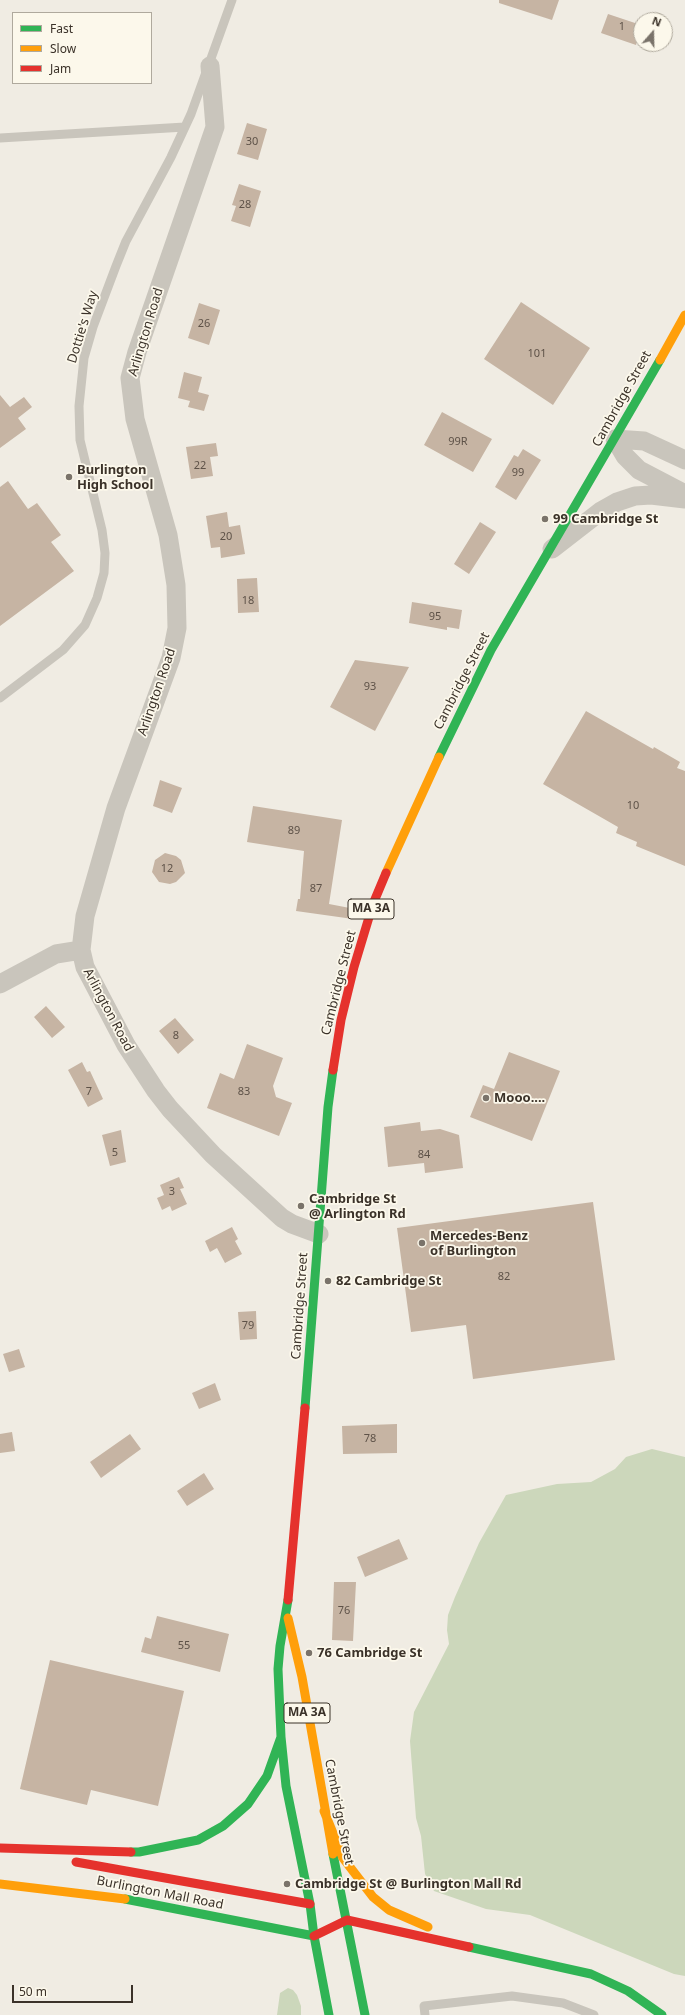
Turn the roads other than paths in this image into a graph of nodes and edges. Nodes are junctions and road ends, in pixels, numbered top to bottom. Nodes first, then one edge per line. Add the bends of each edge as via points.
1 (232, 0) edge
2 (210, 66) junction
3 (185, 127) junction
4 (0, 138) edge
5 (685, 315) edge
6 (615, 439) junction
7 (685, 460) edge
8 (685, 494) edge
9 (685, 499) edge
10 (549, 551) junction
11 (0, 698) edge
12 (81, 950) junction
13 (0, 984) edge
14 (318, 1234) junction
15 (288, 1615) junction
16 (281, 1737) junction
17 (324, 1811) junction
18 (0, 1848) edge
19 (0, 1884) edge
20 (310, 1904) junction
21 (322, 1909) dead end
22 (334, 1915) dead end
23 (346, 1920) junction
24 (314, 1936) junction
25 (520, 1958) junction
26 (328, 2015) edge
27 (365, 2015) edge
28 (425, 2015) edge
29 (594, 2015) edge
30 (662, 2015) edge

1 - 2 lane, Dottie's Way
2 - 3 lane, Dottie's Way
2 - 12 street, Arlington Road via 215,126 130,378 135,419 171,549 177,601 177,628 171,658 114,815 85,916
3 - 4 lane
3 - 11 lane, Dottie's Way via 126,241 93,327 83,365 78,424 102,530 105,561 101,585 92,610 77,635 63,650
5 - 6 main road, Cambridge Street / MA 3A
6 - 7 street via 644,441
6 - 8 street via 625,456 639,470
6 - 10 main road, Cambridge Street / MA 3A
9 - 10 street via 651,495 635,496 617,502 601,511
10 - 14 main road, Cambridge Street / MA 3A via 491,650 466,699 373,904 354,967 336,1052 328,1107
12 - 13 street via 56,954
12 - 14 street, Arlington Road via 85,966 126,1045 170,1109 213,1155 280,1216 292,1224
14 - 15 main road, Cambridge Street / MA 3A
15 - 16 main road, Cambridge Street / MA 3A via 280,1646 278,1669
15 - 17 main road, Cambridge Street / MA 3A via 302,1677
16 - 18 main road, Burlington Mall Road via 267,1776 248,1804 223,1826 198,1840 139,1852
16 - 20 main road, Cambridge Street / MA 3A via 286,1786
17 - 23 main road, Cambridge Street / MA 3A
17 - 25 main road via 343,1858 373,1897 389,1910 409,1920
18 - 20 main road, Burlington Mall Road
19 - 24 main road, Burlington Mall Road via 108,1896
20 - 21 main road, Burlington Mall Road
20 - 24 main road, Cambridge Street / MA 3A
22 - 23 main road
23 - 24 main road
23 - 25 main road
23 - 27 main road, Cambridge Street / MA 3A
24 - 26 main road, Cambridge Street / MA 3A
25 - 30 main road via 565,1967 607,1980
28 - 29 lane via 424,2006 512,1996 563,2003

